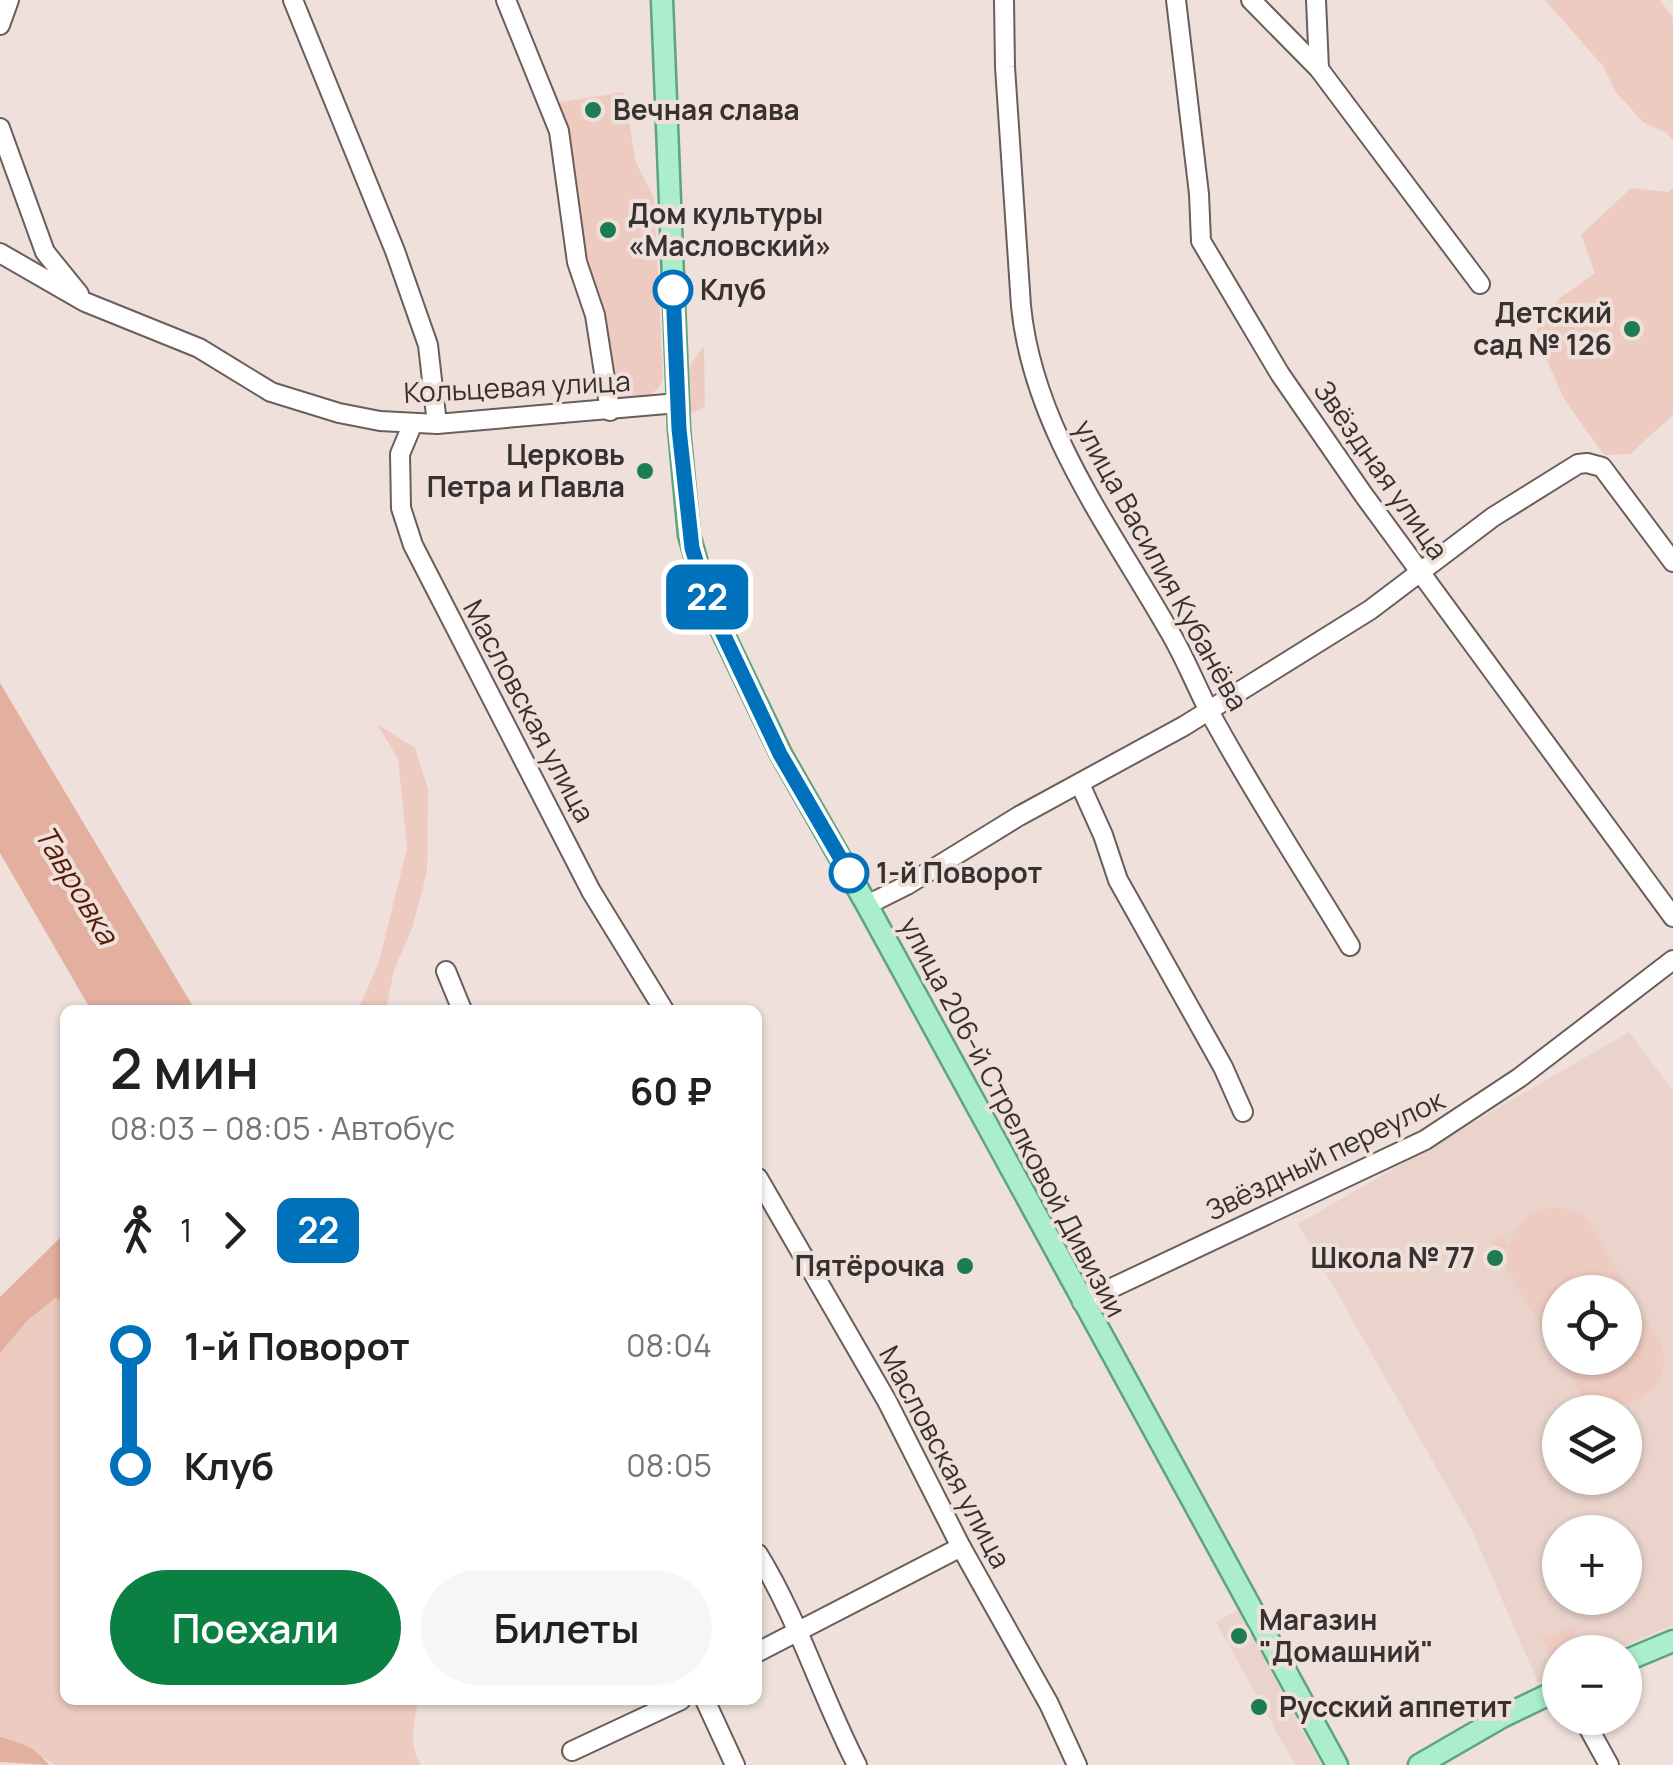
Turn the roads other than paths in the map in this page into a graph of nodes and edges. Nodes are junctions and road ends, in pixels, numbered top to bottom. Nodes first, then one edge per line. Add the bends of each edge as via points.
1 (9, 0) edge
2 (293, 0) edge
3 (506, 0) edge
4 (662, 0) edge
5 (1004, 0) edge
6 (1176, 0) edge
7 (1250, 0) edge
8 (1316, 0) edge
9 (0, 25) edge
10 (1319, 70) junction
11 (0, 128) edge
12 (0, 253) edge
13 (1480, 284) dead end
14 (86, 302) junction
15 (678, 403) junction
16 (610, 411) junction
17 (413, 423) junction
18 (437, 424) junction
19 (1673, 562) edge
20 (1422, 574) junction
21 (1208, 709) junction
22 (1080, 784) junction
23 (867, 905) junction
24 (1673, 918) edge
25 (1350, 946) dead end
26 (1673, 960) edge
27 (446, 971) dead end
28 (460, 1005) edge
29 (661, 1005) edge
30 (1243, 1112) dead end
31 (762, 1185) edge
32 (1082, 1302) junction
33 (962, 1547) junction
34 (762, 1562) edge
35 (798, 1629) junction
36 (1673, 1641) edge
37 (762, 1650) edge
38 (1642, 1654) edge
39 (1542, 1698) edge
40 (670, 1705) edge
41 (707, 1705) edge
42 (1592, 1735) edge
43 (572, 1751) dead end
44 (735, 1765) edge
45 (856, 1765) edge
46 (1078, 1765) edge
47 (1337, 1765) edge
48 (1419, 1765) edge
49 (1609, 1765) edge

1 - 9 street
2 - 18 street via 428,345
3 - 16 street via 559,132 577,262 596,315
4 - 15 main road, улица 206-й Стрелковой Дивизии
5 - 21 street, улица Василия Кубанёва via 1021,306 1032,371 1072,468 1171,633
6 - 20 street, Звёздная улица via 1201,241 1280,374
7 - 10 street
8 - 10 street
10 - 13 street
11 - 14 street, Кольцевая улица via 46,252
12 - 14 street, Кольцевая улица
14 - 17 street, Кольцевая улица via 200,348 271,392 338,413
15 - 16 street, Кольцевая улица
15 - 23 main road, улица 206-й Стрелковой Дивизии via 689,535 709,604 780,754
16 - 18 street, Кольцевая улица
17 - 18 street, Кольцевая улица
17 - 29 street, Масловская улица via 400,454 401,508 413,545 591,890
19 - 20 street via 1602,467 1588,462 1548,480
20 - 21 street
20 - 24 street, Звёздная улица
21 - 22 street
21 - 25 street, улица Василия Кубанёва
22 - 23 street
22 - 30 street via 1118,880
23 - 32 main road, улица 206-й Стрелковой Дивизии
26 - 32 street, Звёздный переулок via 1519,1078 1425,1140
27 - 28 street
31 - 33 street, Масловская улица
32 - 47 main road, улица 206-й Стрелковой Дивизии
33 - 35 street
33 - 46 street, Масловская улица
34 - 35 street
35 - 37 street
35 - 45 street
36 - 38 main road
39 - 48 main road
40 - 43 street
41 - 44 street
42 - 49 street

